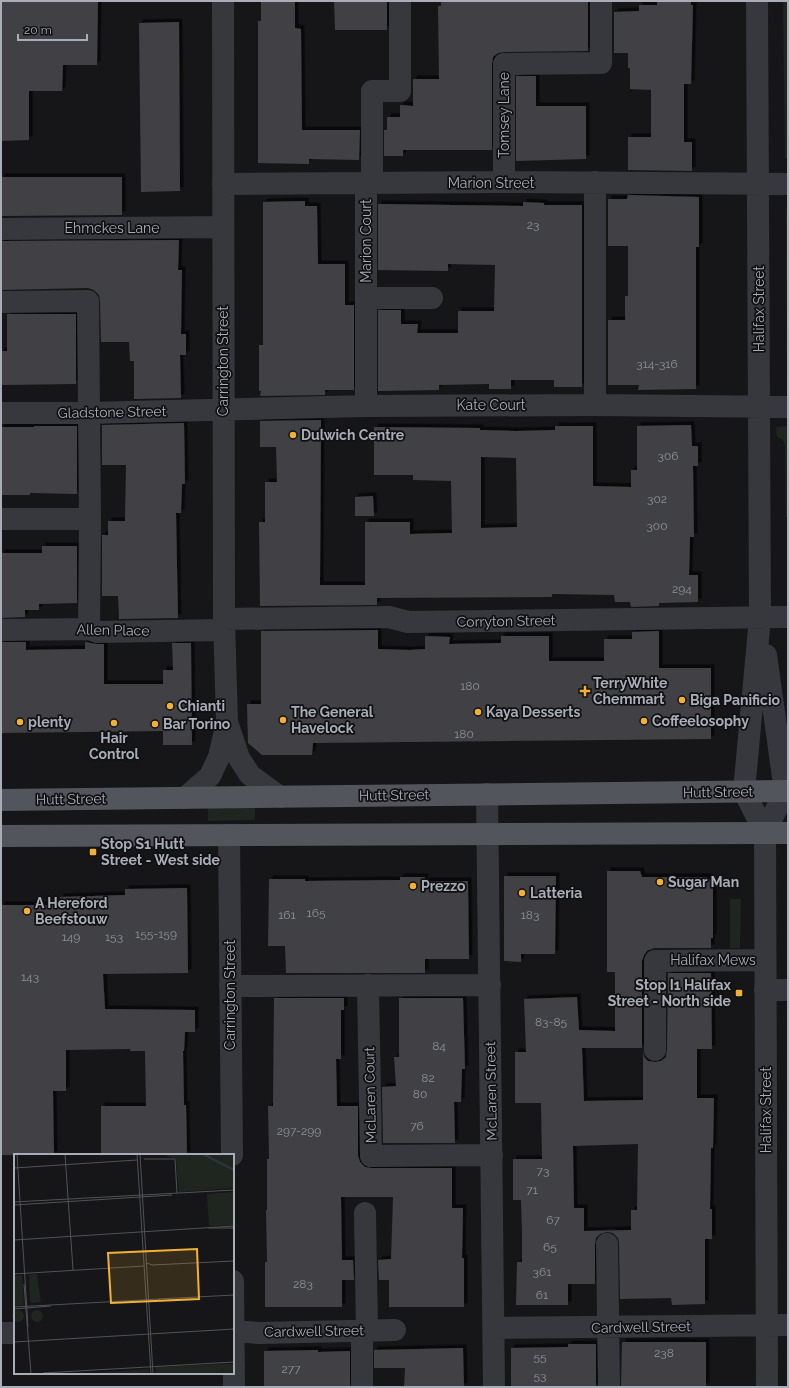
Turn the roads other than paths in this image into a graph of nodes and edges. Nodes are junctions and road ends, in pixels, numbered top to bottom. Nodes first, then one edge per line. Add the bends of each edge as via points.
1 (223, 1) edge
2 (400, 1) edge
3 (601, 1) edge
4 (757, 1) edge
5 (504, 182) junction
6 (595, 182) junction
7 (223, 184) junction
8 (369, 184) junction
9 (758, 184) junction
10 (788, 184) edge
11 (223, 227) junction
12 (1, 228) edge
13 (366, 298) junction
14 (432, 298) dead end
15 (1, 302) edge
16 (595, 405) junction
17 (366, 406) junction
18 (788, 406) edge
19 (760, 407) junction
20 (223, 410) junction
21 (1, 413) edge
22 (90, 413) junction
23 (1, 519) edge
24 (90, 519) junction
25 (788, 617) edge
26 (760, 618) junction
27 (224, 625) junction
28 (89, 629) junction
29 (1, 630) edge
30 (227, 722) junction
31 (744, 791) junction
32 (786, 791) edge
33 (487, 794) junction
34 (280, 797) junction
35 (185, 798) junction
36 (1, 800) edge
37 (788, 832) edge
38 (765, 833) junction
39 (488, 834) junction
40 (229, 835) junction
41 (1, 836) edge
42 (765, 960) junction
43 (368, 985) junction
44 (490, 985) junction
45 (230, 986) junction
46 (766, 990) junction
47 (788, 990) edge
48 (655, 1050) dead end
49 (232, 1154) edge
50 (492, 1155) junction
51 (365, 1213) dead end
52 (607, 1244) dead end
53 (778, 1325) edge
54 (608, 1327) junction
55 (494, 1328) junction
56 (365, 1330) junction
57 (395, 1330) dead end
58 (234, 1331) edge
59 (1, 1333) edge
60 (14, 1333) edge
61 (234, 1374) edge
62 (234, 1387) edge
63 (362, 1387) edge
64 (494, 1387) edge
65 (609, 1387) edge
66 (767, 1387) edge

1 - 7 street, Carrington Street
2 - 8 street, Marion Court via 400,91 372,91
3 - 5 street, Tomsey Lane via 601,63 504,64
4 - 9 street, Halifax Street
5 - 6 street, Marion Street
5 - 8 street, Marion Street
6 - 9 street, Marion Street
6 - 16 street
7 - 8 street, Marion Street
7 - 11 street, Carrington Street
8 - 13 street, Marion Court
9 - 10 street, Marion Street
9 - 19 street, Halifax Street
11 - 12 street, Ehmckes Lane
11 - 20 street, Carrington Street
13 - 14 street, Marion Court
13 - 17 street, Marion Court
15 - 22 street via 88,301
16 - 17 street, Kate Court
16 - 19 street, Kate Court
17 - 20 street, Kate Court
18 - 19 street, Kate Court
19 - 26 street, Halifax Street
20 - 22 street, Gladstone Street
20 - 27 street, Carrington Street
21 - 22 street, Gladstone Street
22 - 24 street
23 - 24 street
24 - 28 street
25 - 26 street, Corryton Street
26 - 27 street, Corryton Street via 408,622 389,617
26 - 31 street, Halifax Street
26 - 32 street, Halifax Street
27 - 28 street, Allen Place via 96,632
27 - 30 street, Carrington Street
28 - 29 street, Allen Place
30 - 34 street, Carrington Street via 239,758 250,775
30 - 35 street, Carrington Street via 219,758 210,776
31 - 32 main road, Hutt Street
31 - 33 main road, Hutt Street
31 - 38 street, Halifax Street
32 - 38 street, Halifax Street
33 - 34 main road, Hutt Street
33 - 39 street, McLaren Street
34 - 35 main road, Hutt Street
35 - 36 main road, Hutt Street
37 - 38 main road
38 - 39 main road
38 - 42 street, Halifax Street
39 - 40 main road
39 - 44 street, McLaren Street
40 - 41 main road
40 - 45 street, Carrington Street
42 - 46 street, Halifax Street
42 - 48 street, Halifax Mews via 655,961
43 - 44 street
43 - 45 street
43 - 50 street, McLaren Court via 370,1156
44 - 50 street, McLaren Street
45 - 49 street, Carrington Street
46 - 47 street
46 - 53 street, Halifax Street
50 - 55 street, McLaren Street
51 - 56 street
52 - 54 street
53 - 54 street, Cardwell Street
53 - 66 street, Halifax Street
54 - 55 street, Cardwell Street
54 - 65 street
55 - 64 street, McLaren Street
56 - 57 street, Cardwell Street
56 - 58 street, Cardwell Street via 259,1333
56 - 63 street
59 - 60 street
61 - 62 street

